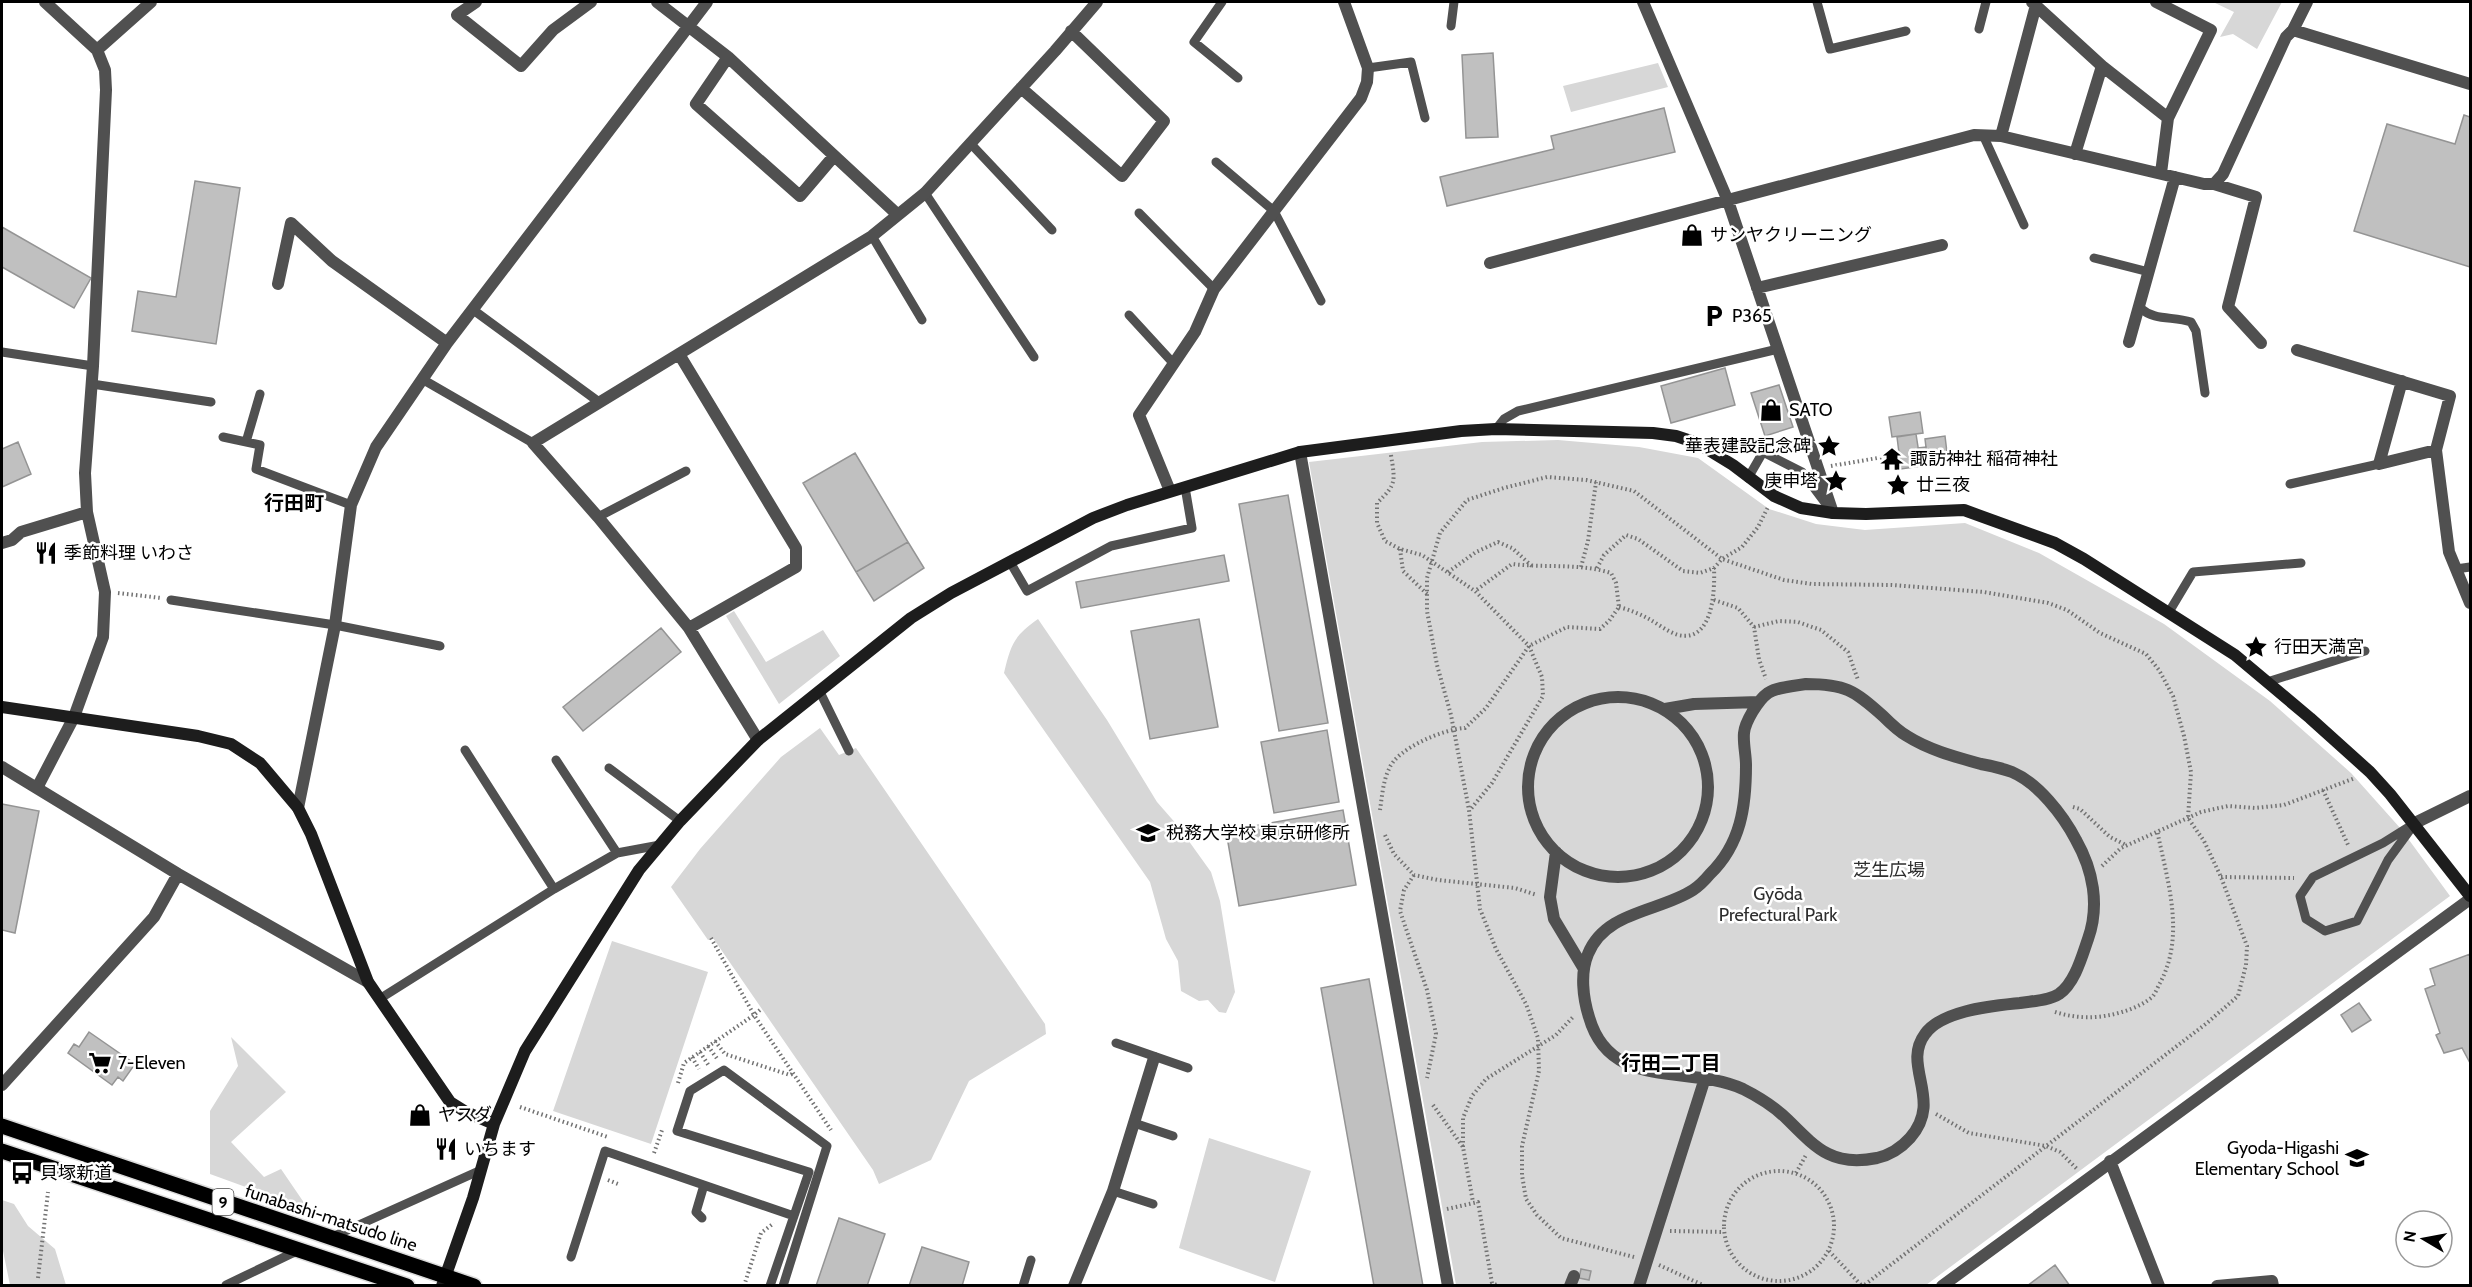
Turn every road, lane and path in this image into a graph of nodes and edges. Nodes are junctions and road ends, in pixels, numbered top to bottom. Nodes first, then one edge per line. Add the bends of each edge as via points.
1 (45, 2) edge
2 (151, 2) edge
3 (477, 2) edge
4 (591, 2) edge
5 (657, 2) edge
6 (707, 2) edge
7 (1096, 2) edge
8 (1222, 2) edge
9 (1344, 2) edge
10 (1454, 2) edge
11 (1643, 2) edge
12 (1817, 2) edge
13 (1986, 2) edge
14 (2157, 2) edge
15 (2307, 2) edge
16 (2034, 3) edge
17 (689, 25) junction
18 (1451, 26) dead end
19 (1979, 29) dead end
20 (2293, 30) junction
21 (1071, 31) junction
22 (1906, 32) dead end
23 (97, 50) junction
24 (728, 57) junction
25 (2102, 66) junction
26 (1368, 68) junction
27 (1238, 78) dead end
28 (2470, 84) edge
29 (1021, 88) junction
30 (1425, 118) dead end
31 (2168, 118) junction
32 (1983, 135) junction
33 (2001, 136) junction
34 (971, 144) junction
35 (2076, 154) junction
36 (834, 156) junction
37 (1216, 162) dead end
38 (2161, 173) junction
39 (2175, 177) junction
40 (2214, 184) junction
41 (925, 193) junction
42 (1728, 201) junction
43 (1274, 211) junction
44 (1139, 213) dead end
45 (898, 215) junction
46 (2024, 225) dead end
47 (1052, 230) dead end
48 (872, 236) junction
49 (1942, 245) dead end
50 (2094, 258) dead end
51 (1490, 263) dead end
52 (2149, 272) junction
53 (278, 284) dead end
54 (1757, 288) junction
55 (1214, 289) junction
56 (1321, 301) dead end
57 (2140, 308) junction
58 (472, 309) junction
59 (1129, 315) dead end
60 (922, 320) dead end
61 (2130, 342) dead end
62 (447, 343) junction
63 (2261, 343) dead end
64 (1778, 350) junction
65 (2296, 350) dead end
66 (2, 351) edge
67 (679, 354) junction
68 (1034, 357) dead end
69 (1174, 364) junction
70 (93, 366) junction
71 (422, 380) junction
72 (2402, 381) junction
73 (92, 384) junction
74 (2205, 393) dead end
75 (260, 394) dead end
76 (211, 402) dead end
77 (599, 402) junction
78 (1496, 429) junction
79 (223, 437) dead end
80 (1389, 439) junction
81 (246, 442) junction
82 (533, 443) junction
83 (2436, 450) junction
84 (1300, 452) junction
85 (1895, 454) dead end
86 (2379, 464) junction
87 (1819, 469) junction
88 (686, 471) dead end
89 (1748, 477) junction
90 (1596, 482) junction
91 (2290, 484) dead end
92 (1185, 487) junction
93 (1170, 491) junction
94 (1774, 495) junction
95 (351, 505) junction
96 (87, 512) junction
97 (1833, 513) junction
98 (598, 517) junction
99 (2, 543) edge
100 (1400, 549) junction
101 (1722, 559) junction
102 (1432, 560) junction
103 (1010, 562) junction
104 (2301, 563) dead end
105 (1533, 567) junction
106 (1581, 567) junction
107 (2470, 567) edge
108 (1597, 568) junction
109 (1714, 568) junction
110 (2456, 569) junction
111 (1448, 572) junction
112 (1475, 591) junction
113 (105, 592) junction
114 (1427, 594) junction
115 (171, 600) joint
116 (1714, 600) junction
117 (2470, 603) edge
118 (1619, 607) junction
119 (2169, 612) junction
120 (335, 625) junction
121 (1754, 627) junction
122 (689, 628) junction
123 (440, 645) dead end
124 (1529, 646) junction
125 (2365, 651) dead end
126 (2267, 682) junction
127 (819, 690) junction
128 (1769, 691) junction
129 (1866, 700) junction
130 (1759, 702) junction
131 (2, 707) edge
132 (1665, 709) junction
133 (74, 717) junction
134 (1453, 728) junction
135 (758, 740) junction
136 (465, 750) dead end
137 (849, 751) dead end
138 (556, 760) dead end
139 (2, 767) edge
140 (609, 768) dead end
141 (2370, 772) junction
142 (37, 788) junction
143 (2323, 790) junction
144 (2470, 796) edge
145 (298, 808) junction
146 (2055, 808) junction
147 (1469, 810) junction
148 (1381, 817) dead end
149 (2188, 818) junction
150 (680, 821) junction
151 (2415, 823) junction
152 (2157, 830) junction
153 (1383, 831) dead end
154 (660, 845) junction
155 (2126, 845) junction
156 (1556, 852) junction
157 (617, 853) junction
158 (2352, 853) dead end
159 (2091, 872) junction
160 (178, 874) junction
161 (1414, 875) junction
162 (2221, 877) junction
163 (2294, 878) dead end
164 (1477, 884) junction
165 (554, 889) junction
166 (2470, 897) edge
167 (1551, 903) junction
168 (711, 939) dead end
169 (1584, 969) junction
170 (368, 982) junction
171 (381, 998) junction
172 (1584, 1001) junction
173 (2025, 1002) junction
174 (761, 1009) dead end
175 (754, 1015) junction
176 (715, 1041) junction
177 (1116, 1042) dead end
178 (1538, 1045) junction
179 (708, 1046) junction
180 (700, 1052) junction
181 (692, 1058) junction
182 (1154, 1058) junction
183 (719, 1062) dead end
184 (710, 1068) dead end
185 (1188, 1068) dead end
186 (794, 1073) junction
187 (702, 1074) dead end
188 (1705, 1078) junction
189 (1426, 1083) dead end
190 (2, 1085) edge
191 (677, 1087) dead end
192 (1430, 1101) dead end
193 (520, 1107) dead end
194 (1924, 1109) junction
195 (666, 1120) dead end
196 (1134, 1123) junction
197 (494, 1124) junction
198 (2, 1126) edge
199 (833, 1134) dead end
200 (1173, 1136) dead end
201 (609, 1138) dead end
202 (2046, 1146) junction
203 (1463, 1147) junction
204 (643, 1149) dead end
205 (2, 1151) edge
206 (654, 1153) junction
207 (665, 1157) dead end
208 (2110, 1161) junction
209 (481, 1170) junction
210 (2086, 1179) junction
211 (704, 1185) junction
212 (1113, 1191) junction
213 (48, 1192) dead end
214 (1473, 1202) junction
215 (1153, 1204) dead end
216 (1435, 1212) junction
217 (794, 1216) junction
218 (702, 1218) dead end
219 (778, 1220) dead end
220 (1658, 1230) junction
221 (1724, 1232) junction
222 (330, 1238) junction
223 (300, 1250) junction
224 (1828, 1251) junction
225 (571, 1257) dead end
226 (1031, 1260) dead end
227 (1648, 1261) junction
228 (38, 1278) dead end
229 (443, 1281) edge
230 (226, 1285) edge
231 (407, 1286) edge
232 (474, 1286) edge
233 (744, 1286) edge
234 (770, 1286) edge
235 (783, 1286) edge
236 (1023, 1286) edge
237 (1074, 1286) edge
238 (1448, 1286) edge
239 (1499, 1286) edge
240 (1639, 1286) edge
241 (1705, 1286) edge
242 (1863, 1286) edge
243 (1942, 1286) edge
244 (2159, 1286) edge
245 (2217, 1286) edge
246 (2273, 1286) edge

1 - 23 street
2 - 23 street
3 - 4 street via 457,15 521,66 553,30
5 - 17 street
6 - 17 street
7 - 21 street
8 - 27 lane via 1194,42
9 - 26 street
10 - 18 lane
11 - 42 street
12 - 22 lane via 1830,49
13 - 19 lane
14 - 31 street via 2211,30
15 - 20 street
16 - 25 street
16 - 33 street
17 - 24 street
17 - 58 street
20 - 28 street
20 - 40 street via 2286,37 2223,174
21 - 29 street
21 - 29 street via 1164,121 1122,176
23 - 70 street via 105,70 106,90
24 - 36 street
24 - 36 street via 696,104 800,196
25 - 31 street
25 - 35 street
26 - 30 lane via 1411,62
26 - 43 street via 1361,98
29 - 34 street
31 - 38 street
32 - 33 street
32 - 42 street
32 - 46 lane
33 - 35 street
34 - 41 street
34 - 47 lane
35 - 38 street
36 - 45 street
37 - 43 lane
38 - 39 street
39 - 40 street
39 - 52 street
40 - 63 street via 2256,197 2228,306
41 - 45 street
41 - 68 lane
42 - 51 street
42 - 54 street
43 - 55 street
43 - 56 lane
44 - 55 lane
45 - 48 street
48 - 60 lane
48 - 67 street
49 - 54 street
50 - 52 lane
52 - 57 street
53 - 62 street via 291,223 332,261
54 - 64 street
55 - 69 street via 1196,332
57 - 61 street
57 - 74 lane via 2148,315 2191,322 2196,331
58 - 62 street
58 - 77 lane
59 - 69 lane
62 - 71 street
64 - 78 lane via 1518,411
64 - 87 street
65 - 72 street
66 - 70 lane
67 - 77 street
67 - 122 street via 796,548 796,567
69 - 93 street via 1139,415
70 - 73 street
71 - 82 lane
71 - 95 street via 376,447
72 - 83 street via 2450,396
72 - 86 street
73 - 76 lane
73 - 96 street via 85,472
75 - 81 lane
77 - 82 street
78 - 80 street
78 - 89 street via 1676,436 1697,443
79 - 81 lane
80 - 84 street
80 - 100 path via 1395,480 1377,503 1377,523 1385,541
81 - 95 lane via 260,445 256,469
82 - 98 street
83 - 86 street
83 - 110 street via 2449,552
84 - 92 street
84 - 216 street
85 - 87 path
86 - 91 lane
87 - 97 street
88 - 98 lane
89 - 94 street
89 - 97 lane via 1763,452 1802,472
90 - 101 path via 1634,491
90 - 102 path via 1547,477 1467,500 1440,533
90 - 106 path
92 - 93 street
92 - 103 lane via 1192,528 1111,546 1027,591
93 - 103 street via 1094,518
94 - 97 street via 1801,508
94 - 101 path via 1742,548
95 - 120 street
96 - 99 street via 21,532
96 - 113 street
97 - 119 street via 1977,513 2055,543
98 - 122 street
100 - 102 path
100 - 114 path via 1403,571
101 - 109 path
101 - 149 path via 1784,580 1984,592 2067,610 2100,633 2146,654 2159,670 2173,696 2184,736 2191,772
102 - 111 path
102 - 114 path
103 - 127 street via 911,618
104 - 119 lane via 2193,572
105 - 106 path
105 - 111 path via 1512,548 1498,542
105 - 112 path via 1512,564
106 - 108 path
107 - 110 lane
108 - 109 path via 1604,555 1626,535 1638,539 1683,571 1700,573
108 - 118 path via 1611,573
109 - 116 path
110 - 117 street
111 - 112 path
112 - 124 path
113 - 115 path
113 - 133 street via 103,637
114 - 134 path via 1435,654
115 - 120 lane
116 - 118 path via 1711,614 1688,636
116 - 121 path via 1738,608
118 - 124 path via 1600,629 1567,627
119 - 126 street via 2235,655
120 - 123 lane
120 - 145 street
121 - 128 path
121 - 129 path via 1779,621 1798,622 1821,630 1848,652
122 - 135 street
124 - 134 path via 1486,708 1465,728
124 - 147 path via 1542,677 1543,696 1492,783
125 - 126 lane
126 - 141 street
127 - 135 street
127 - 137 lane
128 - 129 street via 1828,684 1846,688
128 - 130 street
129 - 146 street via 1905,735 1937,750 2013,772
130 - 132 street
130 - 169 street via 1744,731 1744,806 1734,844 1719,866 1695,889 1620,920 1600,935 1588,953
131 - 133 street
132 - 156 street via 1632,694 1596,699 1563,714 1540,741 1529,774 1530,810 1544,842
132 - 156 street via 1693,734 1707,765 1708,801 1696,834 1673,860 1641,876 1606,877 1571,866
133 - 142 street
133 - 145 street via 231,744 260,763
134 - 147 path
134 - 148 path via 1421,741 1389,767
135 - 150 street
136 - 165 lane
138 - 157 lane
139 - 142 street
140 - 150 lane
141 - 143 path
141 - 151 street
142 - 160 street
143 - 149 path via 2284,805 2228,806
143 - 158 path
144 - 151 street
145 - 170 street
146 - 155 path via 2080,809 2110,837
146 - 159 street
147 - 164 path
149 - 152 path
149 - 162 path
150 - 154 street
151 - 151 lane via 2388,860 2357,921 2325,931 2306,919 2300,896 2313,877
151 - 166 street
152 - 155 path
152 - 173 path via 2174,919 2166,972 2152,997 2114,1015 2088,1018 2066,1016
153 - 161 path via 1394,854
154 - 157 lane
154 - 197 street via 612,911 525,1051
155 - 159 path
156 - 167 street
157 - 165 lane
159 - 173 street via 2092,928 2070,982 2058,994
160 - 170 street
160 - 190 street via 154,917
161 - 164 path
161 - 189 path via 1404,890 1400,911 1427,990 1436,1034
162 - 163 path
162 - 202 path via 2247,946 2238,996
164 - 167 path via 1531,892
164 - 178 path via 1480,909 1496,949 1526,1004
165 - 171 lane
166 - 208 street
167 - 169 street via 1554,919
168 - 175 path
169 - 172 street
170 - 171 street
171 - 197 street via 450,1102
172 - 178 path via 1569,1023
172 - 188 street via 1602,1044 1617,1059 1663,1075
173 - 194 street via 1963,1012 1934,1024 1922,1037 1918,1074 1925,1090
174 - 175 path
175 - 176 path
175 - 186 path
176 - 179 path
176 - 186 path via 726,1054 790,1075
177 - 182 lane
178 - 203 path via 1486,1079 1472,1096 1464,1118
178 - 227 path via 1539,1071 1522,1146 1526,1199 1561,1238
179 - 180 path
179 - 183 path
180 - 181 path
180 - 184 path
181 - 187 path
181 - 191 path via 684,1063
182 - 185 lane
182 - 196 street
186 - 199 path
188 - 194 street via 1761,1098 1816,1149 1853,1161 1881,1157 1899,1149 1918,1128
188 - 220 street
192 - 203 path
193 - 201 path
194 - 202 path via 1969,1133
195 - 206 path
196 - 200 lane
196 - 212 street
197 - 209 street
198 - 222 main road, funabashi-matsudo line / 9
202 - 210 path via 2060,1152
202 - 242 path
203 - 214 path
204 - 206 path
205 - 223 main road, 9
206 - 207 path
208 - 210 street
208 - 244 street
209 - 222 lane
209 - 229 street
210 - 243 street
211 - 217 lane
211 - 218 lane via 696,1212
211 - 225 lane via 605,1151
212 - 215 lane
212 - 237 street
213 - 228 path
214 - 216 path
214 - 239 path via 1479,1202 1492,1283
216 - 238 street
217 - 234 lane
217 - 235 lane via 809,1172 677,1131 690,1091 724,1070 827,1146
219 - 233 path via 762,1233
220 - 221 path
220 - 227 street
221 - 224 path via 1737,1262 1763,1280 1785,1282 1806,1276 1823,1262
221 - 224 path via 1726,1210 1736,1191 1753,1177 1774,1170 1796,1173 1815,1183 1829,1200 1835,1221 1833,1243
222 - 229 main road, funabashi-matsudo line / 9
223 - 230 lane
223 - 231 main road, 9
224 - 242 path
226 - 236 lane
227 - 240 street
227 - 241 path
229 - 232 main road, 9
245 - 246 street via 2272,1281

